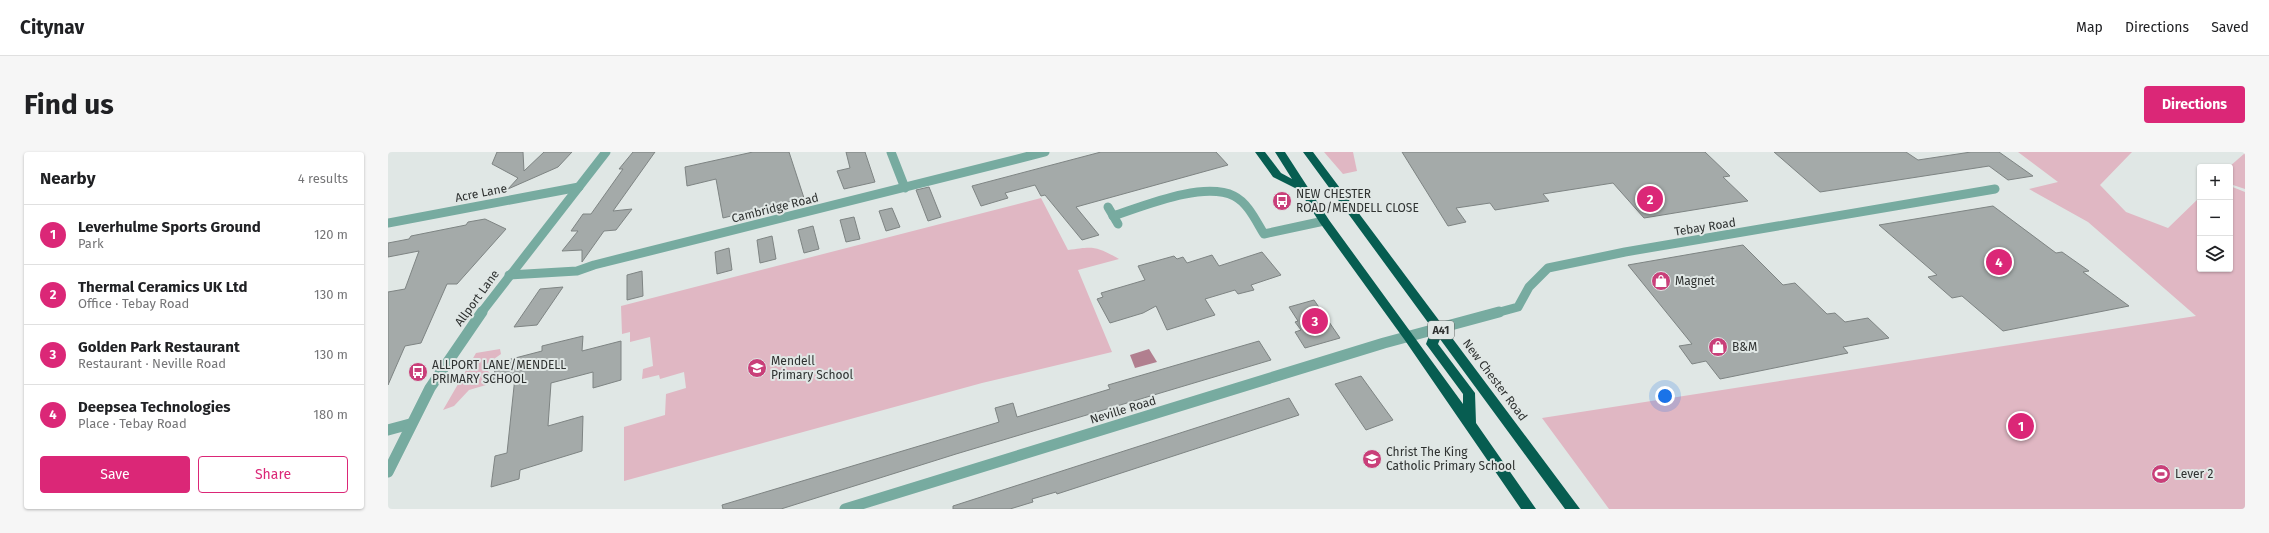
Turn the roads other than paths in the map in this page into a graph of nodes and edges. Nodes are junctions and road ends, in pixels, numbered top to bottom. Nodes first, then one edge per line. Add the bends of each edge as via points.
1 (606, 152) edge
2 (891, 152) edge
3 (1045, 152) edge
4 (1260, 152) edge
5 (1280, 152) edge
6 (1308, 152) edge
7 (579, 187) junction
8 (906, 188) junction
9 (1304, 189) junction
10 (1995, 189) dead end
11 (1108, 207) dead end
12 (1324, 221) junction
13 (388, 223) edge
14 (509, 275) junction
15 (1438, 328) junction
16 (1408, 336) junction
17 (410, 424) junction
18 (1469, 424) junction
19 (388, 430) edge
20 (388, 472) edge
21 (845, 509) edge
22 (1528, 509) edge
23 (1573, 509) edge

1 - 7 street, Allport Lane
2 - 8 street
3 - 8 street, Cambridge Road
4 - 9 highway via 1277,175
5 - 9 highway, A41
6 - 15 highway, New Chester Road / A41
7 - 13 street, Acre Lane
7 - 14 street, Allport Lane
8 - 14 street, Cambridge Road via 577,271
9 - 12 highway, A41
10 - 15 street, Tebay Road via 1625,252 1548,268 1529,286 1518,307
11 - 12 street via 1116,220 1173,197 1226,192 1244,203 1264,234
12 - 16 highway, A41
14 - 17 street, Allport Lane via 430,388
15 - 16 street, Tebay Road
15 - 18 highway via 1432,344 1469,393
15 - 23 highway, New Chester Road / A41
16 - 18 highway, A41
16 - 21 street, Neville Road
17 - 19 street
17 - 20 street, Allport Lane
18 - 22 highway, A41

